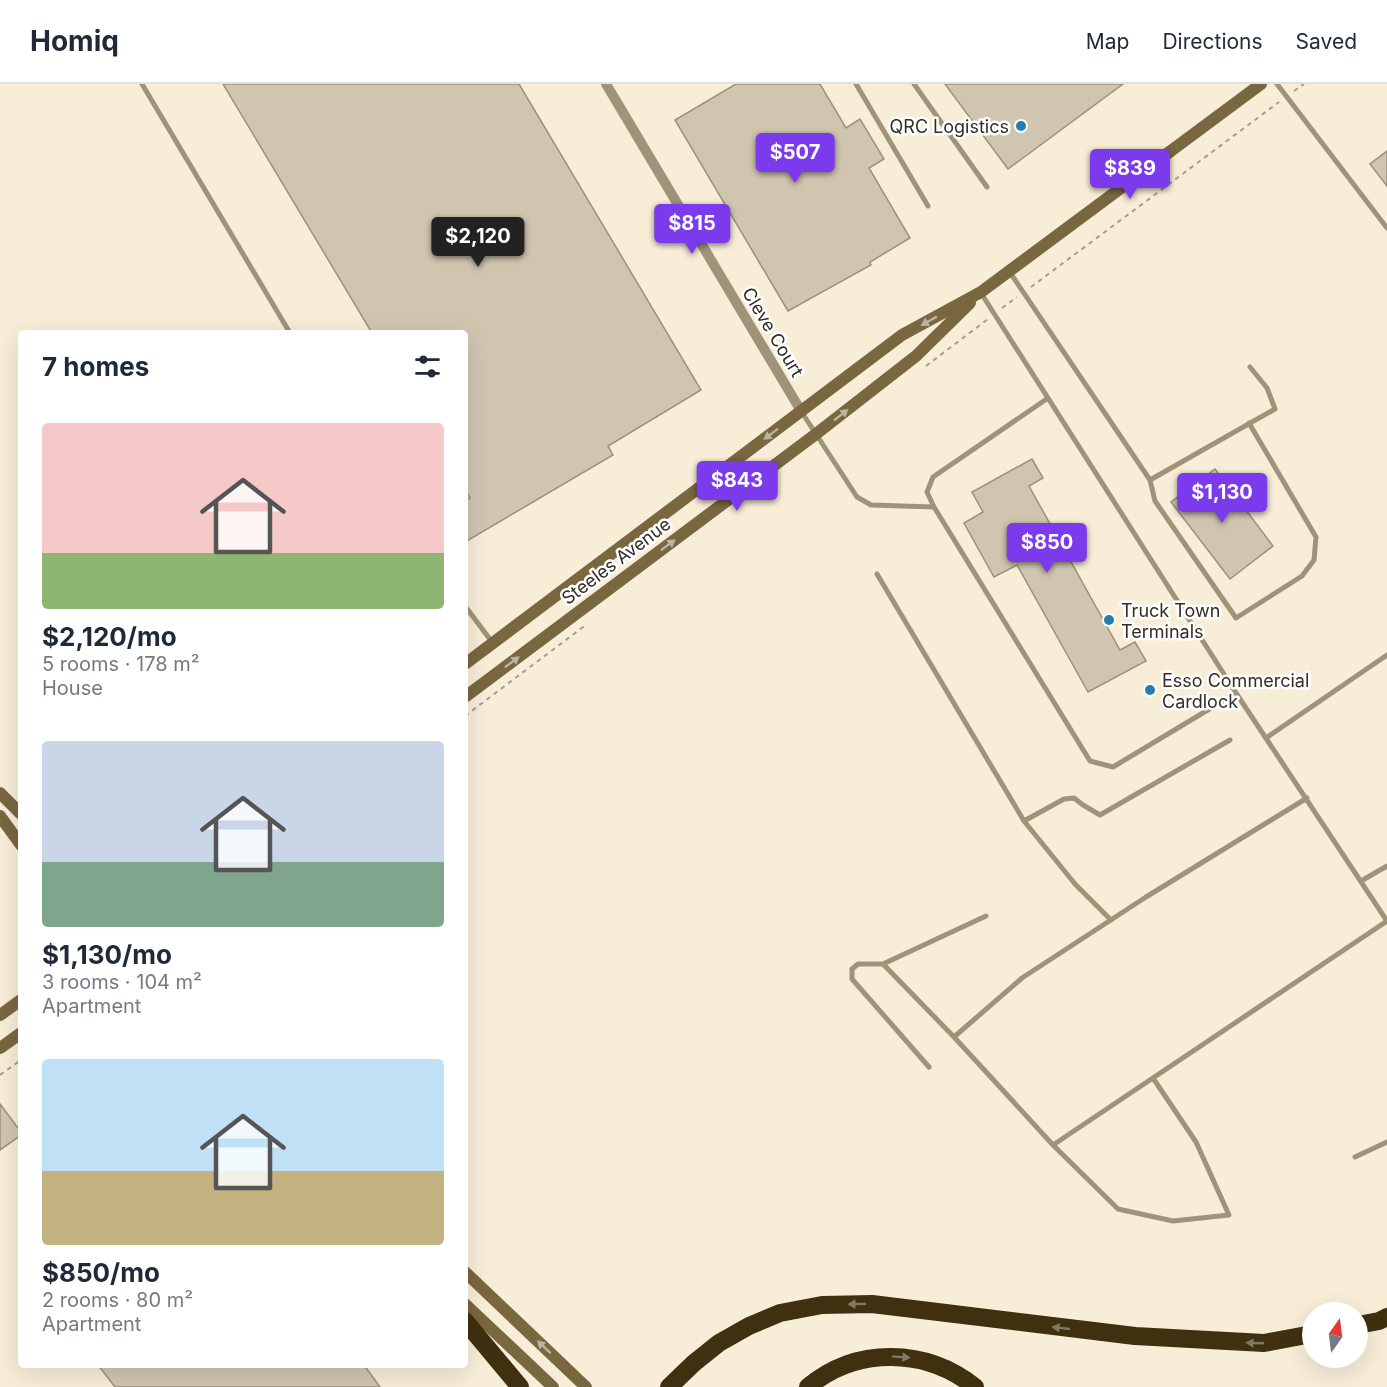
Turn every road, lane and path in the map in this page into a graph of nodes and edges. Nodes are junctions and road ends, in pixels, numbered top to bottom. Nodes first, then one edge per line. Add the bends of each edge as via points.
1 (142, 84) edge
2 (606, 84) edge
3 (856, 84) edge
4 (914, 84) edge
5 (1261, 84) edge
6 (1277, 84) edge
7 (987, 187) dead end
8 (928, 206) dead end
9 (1387, 228) edge
10 (1009, 272) junction
11 (981, 292) junction
12 (288, 330) edge
13 (1250, 366) dead end
14 (1048, 398) junction
15 (801, 411) junction
16 (1250, 423) junction
17 (816, 434) junction
18 (1150, 480) junction
19 (934, 507) junction
20 (877, 574) dead end
21 (468, 610) edge
22 (493, 643) junction
23 (1387, 655) edge
24 (468, 662) edge
25 (1236, 693) junction
26 (468, 695) edge
27 (1266, 738) junction
28 (1230, 740) dead end
29 (0, 793) edge
30 (1307, 798) junction
31 (18, 811) edge
32 (0, 816) edge
33 (1024, 821) junction
34 (18, 841) edge
35 (1387, 866) edge
36 (1361, 881) junction
37 (986, 916) dead end
38 (1111, 920) junction
39 (1387, 921) edge
40 (883, 964) junction
41 (18, 1002) edge
42 (0, 1015) edge
43 (18, 1035) edge
44 (954, 1037) junction
45 (0, 1048) edge
46 (18, 1061) edge
47 (929, 1067) dead end
48 (0, 1075) edge
49 (1153, 1078) junction
50 (1387, 1142) edge
51 (1053, 1145) junction
52 (1355, 1157) dead end
53 (468, 1275) edge
54 (468, 1307) edge
55 (1387, 1317) edge
56 (1368, 1323) edge
57 (468, 1325) edge
58 (1302, 1336) edge
59 (520, 1387) edge
60 (553, 1387) edge
61 (586, 1387) edge
62 (669, 1387) edge
63 (808, 1387) edge
64 (975, 1387) edge

1 - 12 lane
2 - 15 street, Cleve Court
3 - 8 lane
4 - 7 lane
5 - 10 main road, Steeles Avenue
6 - 9 lane
10 - 11 main road, Steeles Avenue
10 - 18 lane
11 - 14 lane
11 -> 15 main road, Steeles Avenue via 902,335
17 -> 11 main road, Steeles Avenue via 916,356
13 - 16 lane via 1267,388 1275,409
14 - 19 lane via 933,477 927,492
14 - 25 lane
15 - 17 lane
15 -> 22 main road, Steeles Avenue
16 - 18 lane
16 - 18 lane via 1316,537 1314,560 1302,576 1236,618 1155,501
17 - 19 lane via 857,497 871,505
26 -> 17 main road, Steeles Avenue
19 - 25 lane via 1090,761 1113,767
20 - 33 lane
21 - 22 lane
22 - 24 main road, Steeles Avenue
23 - 27 lane
25 - 27 lane
27 - 30 lane
28 - 33 lane via 1100,814 1074,798 1064,799
29 - 31 main road
30 - 36 lane
30 - 38 lane
32 - 34 main road
33 - 38 lane via 1075,884
35 - 36 lane
36 - 39 lane
37 - 40 lane
38 - 44 lane via 1022,978
39 - 49 lane
40 - 44 lane
40 - 47 lane via 858,964 852,969 852,979
41 - 42 main road
43 - 45 main road
44 - 51 lane
46 - 48 path
49 - 51 lane
49 - 51 lane via 1196,1142 1229,1215 1173,1221 1119,1209
50 - 52 lane
61 -> 53 main road
54 - 60 main road
55 - 56 highway
57 - 59 highway
58 -> 62 highway via 1264,1343 1135,1336 872,1304 822,1305 780,1313 749,1326 719,1343
63 -> 64 highway via 852,1362 880,1357 909,1358 936,1365

